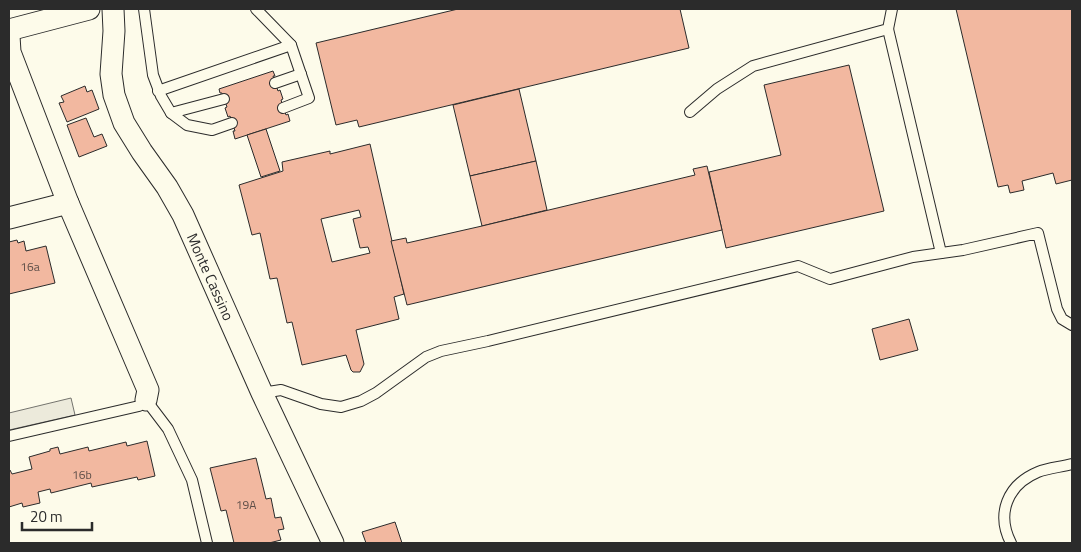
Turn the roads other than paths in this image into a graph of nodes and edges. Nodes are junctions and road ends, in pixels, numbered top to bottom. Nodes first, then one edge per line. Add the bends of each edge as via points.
1 (89, 9) edge
2 (113, 9) edge
3 (144, 9) edge
4 (256, 9) edge
5 (892, 9) edge
6 (888, 29) junction
7 (9, 30) edge
8 (9, 36) edge
9 (291, 45) junction
10 (301, 74) junction
11 (275, 83) dead end
12 (158, 90) junction
13 (224, 99) dead end
14 (284, 108) dead end
15 (690, 112) dead end
16 (171, 113) junction
17 (232, 123) dead end
18 (68, 203) junction
19 (9, 218) edge
20 (941, 253) junction
21 (1072, 325) edge
22 (262, 393) junction
23 (146, 400) junction
24 (9, 436) edge
25 (1072, 464) edge
26 (207, 543) edge
27 (333, 543) edge
28 (1011, 543) edge

1 - 7 street
2 - 22 street, Monte Cassino via 111,74 114,96 124,123 183,215
3 - 12 lane
4 - 9 lane
5 - 6 lane
6 - 15 lane via 753,66 717,89
6 - 20 lane
8 - 18 street via 10,52
9 - 10 lane
9 - 12 lane
10 - 11 lane
10 - 14 lane via 309,98
12 - 16 lane
13 - 16 lane
16 - 17 lane via 187,125 212,130
18 - 19 street
18 - 23 street via 139,367 148,390
20 - 21 lane via 1038,233 1057,309 1062,318
20 - 22 lane via 830,279 798,266 441,350 376,393 341,407 321,404 281,390
22 - 27 street, Monte Cassino
23 - 24 lane via 139,406
23 - 26 lane via 168,429 192,480
25 - 28 lane via 1037,472 1019,484 1007,499 1003,514

